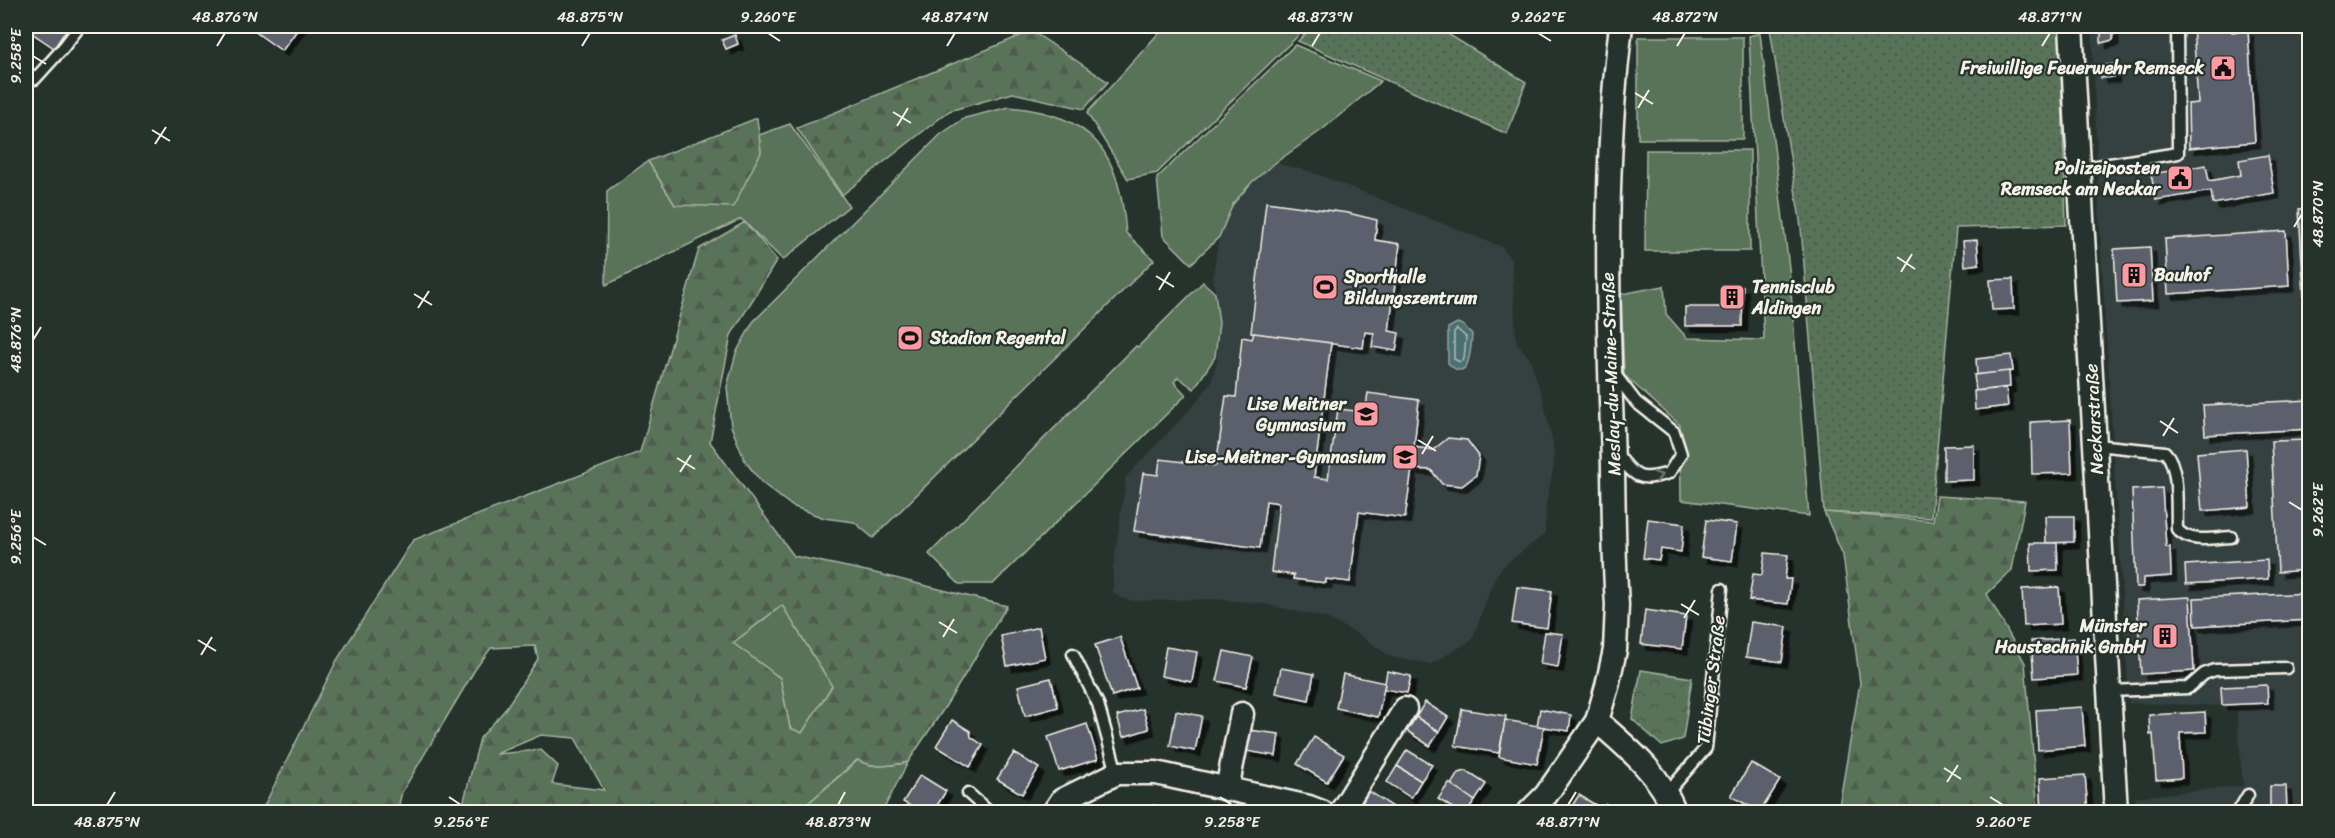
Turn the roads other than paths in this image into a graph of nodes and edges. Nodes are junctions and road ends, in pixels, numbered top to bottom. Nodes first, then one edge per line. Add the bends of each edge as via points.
1 (80, 26) edge
2 (1621, 26) edge
3 (2071, 26) edge
4 (2177, 26) edge
5 (26, 72) edge
6 (2079, 169) junction
7 (1610, 368) junction
8 (2096, 445) junction
9 (1613, 449) junction
10 (2231, 537) dead end
11 (1722, 590) dead end
12 (1073, 654) dead end
13 (2286, 668) dead end
14 (2110, 691) junction
15 (1405, 710) dead end
16 (1242, 714) dead end
17 (1597, 721) junction
18 (1117, 772) junction
19 (1227, 789) junction
20 (968, 793) dead end
21 (2248, 795) dead end
22 (1671, 803) edge
23 (1312, 811) edge
24 (989, 813) edge
25 (1054, 813) edge
26 (1341, 813) edge
27 (1529, 813) edge
28 (2116, 813) edge
29 (2238, 813) edge

1 - 5 lane via 35,79
2 - 7 street, Meslay-du-Maine-Straße via 1608,171
3 - 6 street, Neckarstraße
4 - 6 lane via 2178,153
6 - 8 street, Neckarstraße
7 - 9 street, Meslay-du-Maine-Straße
9 -> 7 lane via 1632,473 1648,479 1669,473 1680,454 1674,432 1636,402
8 - 10 lane via 2164,452 2174,468 2177,529 2188,538
8 - 14 street, Neckarstraße
9 - 17 street, Meslay-du-Maine-Straße via 1616,636
11 - 22 lane, Tübinger Straße via 1706,748
12 - 18 lane via 1098,704
13 - 14 lane via 2215,670 2188,688
14 - 28 street, Neckarstraße
15 - 26 street
16 - 19 street
17 - 22 street, Tübinger Straße via 1638,758
17 - 27 street, Meslay-du-Maine-Straße
18 - 19 street via 1156,773
18 - 25 street via 1062,800
19 - 23 street
20 - 24 lane
21 - 29 lane

